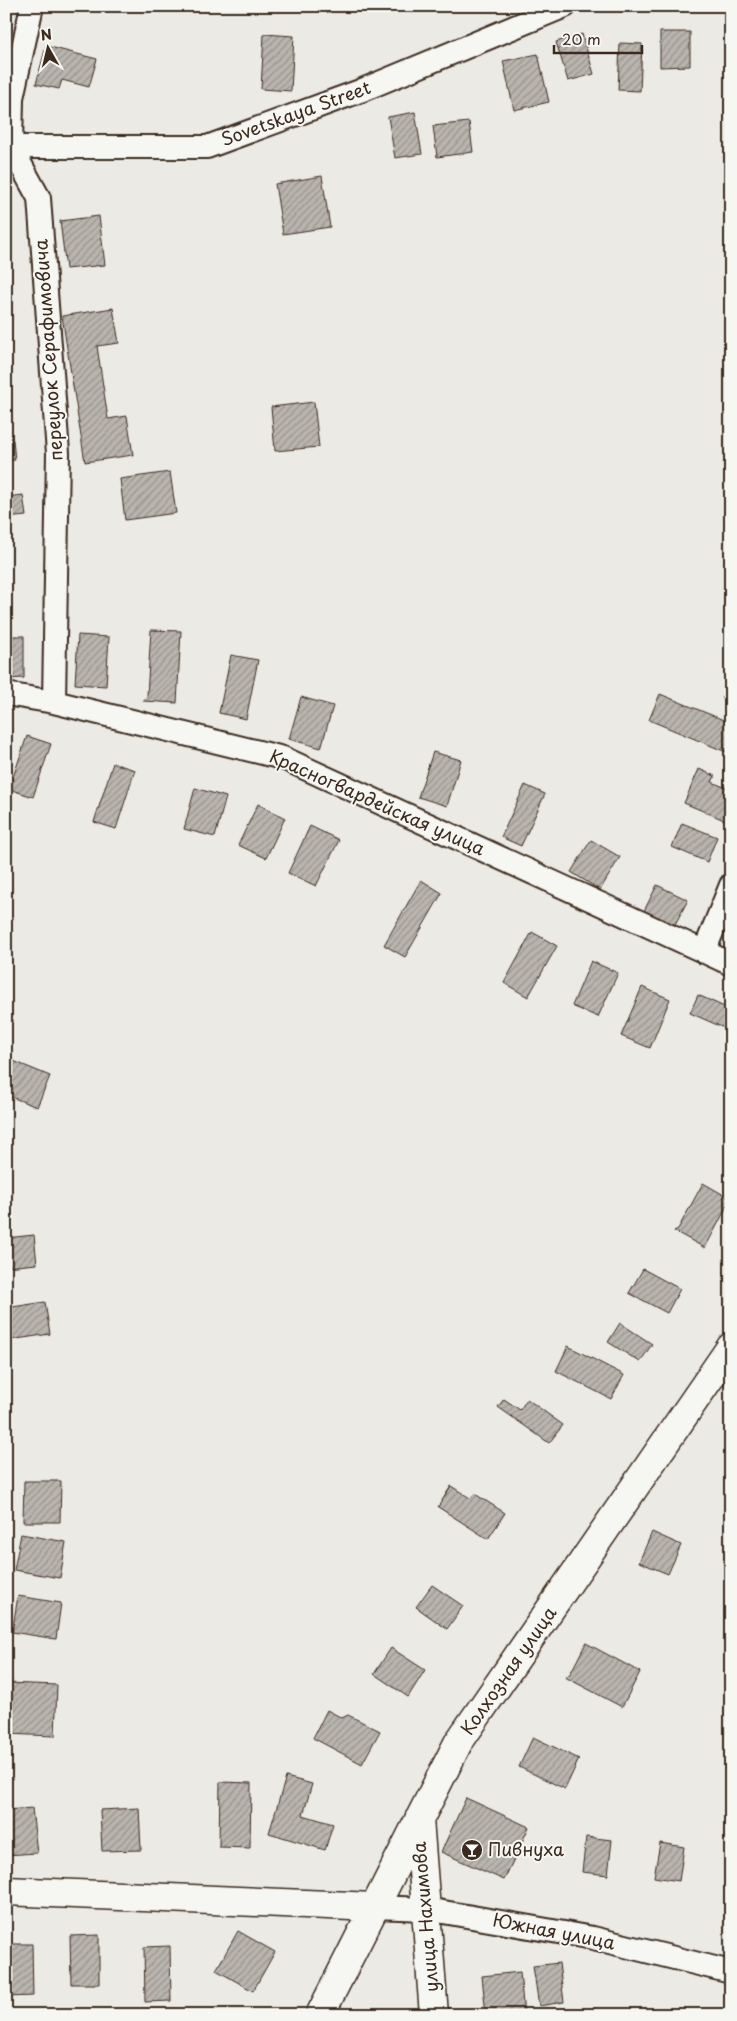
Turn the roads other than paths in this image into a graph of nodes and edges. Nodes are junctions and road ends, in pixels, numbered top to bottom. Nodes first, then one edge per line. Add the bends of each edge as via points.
1 (32, 6) edge
2 (565, 6) edge
3 (12, 147) junction
4 (6, 694) edge
5 (54, 702) junction
6 (731, 885) edge
7 (704, 952) junction
8 (731, 964) edge
9 (731, 1347) edge
10 (419, 1818) junction
11 (6, 1892) edge
12 (374, 1907) junction
13 (426, 1909) junction
14 (731, 1972) edge
15 (320, 2015) edge
16 (434, 2015) edge

1 - 3 street, переулок Серафимовича via 12,98
2 - 3 street, Sovetskaya Street via 360,91 207,147
3 - 5 street, переулок Серафимовича via 39,198 40,208 58,453
4 - 5 street, Красногвардейская улица
5 - 7 street, Красногвардейская улица via 284,758
6 - 7 street
7 - 8 street, Красногвардейская улица
9 - 10 street, Колхозная улица via 458,1744
10 - 12 street, Колхозная улица
10 - 13 street, улица Нахимова
11 - 12 street
12 - 13 street, Южная улица
12 - 15 street, Колхозная улица
13 - 14 street, Южная улица via 593,1938
13 - 16 street, улица Нахимова

